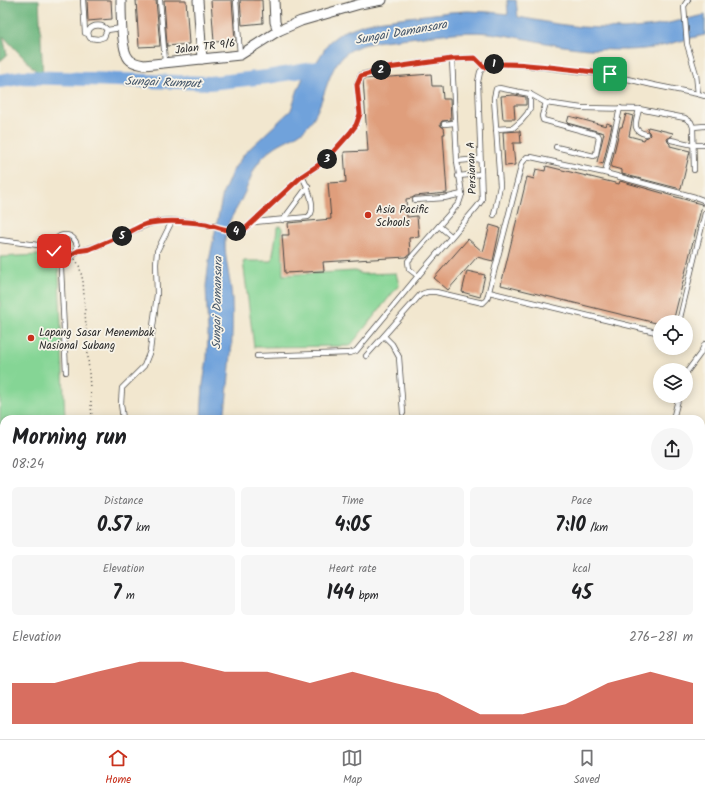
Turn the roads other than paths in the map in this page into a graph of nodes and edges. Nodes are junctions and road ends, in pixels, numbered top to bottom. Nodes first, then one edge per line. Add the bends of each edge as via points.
1 (83, 0) edge
2 (121, 0) edge
3 (160, 0) edge
4 (198, 0) edge
5 (236, 0) edge
6 (274, 0) edge
7 (382, 0) edge
8 (688, 0) edge
9 (360, 2) edge
10 (122, 28) junction
11 (106, 30) junction
12 (278, 30) junction
13 (88, 34) junction
14 (240, 55) junction
15 (202, 59) junction
16 (452, 59) junction
17 (165, 62) junction
18 (484, 67) junction
19 (530, 94) junction
20 (698, 94) junction
21 (705, 96) edge
22 (546, 104) junction
23 (620, 108) junction
24 (639, 109) junction
25 (455, 123) junction
26 (444, 124) dead end
27 (705, 126) edge
28 (693, 127) junction
29 (496, 130) junction
30 (646, 134) dead end
31 (671, 140) dead end
32 (694, 145) junction
33 (705, 145) edge
34 (556, 147) dead end
35 (480, 159) junction
36 (457, 161) junction
37 (694, 170) dead end
38 (605, 173) junction
39 (481, 174) junction
40 (302, 176) junction
41 (458, 176) junction
42 (308, 186) junction
43 (462, 194) junction
44 (415, 200) dead end
45 (705, 203) edge
46 (705, 213) edge
47 (494, 215) dead end
48 (283, 220) junction
49 (172, 221) junction
50 (254, 222) junction
51 (439, 226) junction
52 (451, 236) junction
53 (0, 240) edge
54 (53, 247) junction
55 (75, 254) junction
56 (63, 258) junction
57 (418, 276) junction
58 (489, 292) junction
59 (681, 315) edge
60 (653, 331) edge
61 (384, 336) junction
62 (705, 344) edge
63 (257, 356) dead end
64 (366, 356) dead end
65 (693, 364) edge
66 (66, 372) dead end
67 (677, 403) edge
68 (403, 413) dead end
69 (122, 415) edge
70 (674, 415) edge

1 - 13 lane via 85,31
2 - 10 street, Jalan TR 9/6
3 - 17 lane
4 - 15 street
5 - 14 lane
6 - 12 street
7 - 9 street, Jalan TR 9/6
8 - 20 lane via 684,6 687,44 696,74
9 - 12 street, Jalan TR 9/6 via 301,20
10 - 11 lane
10 - 17 street, Jalan TR 9/6 via 124,50 129,59 144,64
11 - 13 lane via 102,26 93,26
11 - 13 lane via 104,37 98,39 90,38
12 - 14 street, Jalan TR 9/6
14 - 15 street, Jalan TR 9/6
15 - 17 street, Jalan TR 9/6
16 - 18 lane via 475,58
16 - 25 lane
16 - 40 lane via 388,68 361,76 357,85 360,114 356,125 326,160
18 - 20 lane via 495,64 535,66 610,74
18 - 35 lane, Persiaran A via 478,82
19 - 22 lane
19 - 29 lane via 530,108 521,121 513,128
19 - 29 lane via 496,89
20 - 21 lane
22 - 23 lane via 582,108
22 - 34 lane via 543,120 599,137 594,156
23 - 24 lane
23 - 38 lane
24 - 28 lane via 686,118
24 - 30 lane via 635,125 640,133
25 - 26 lane
25 - 36 lane
27 - 28 lane
28 - 32 lane
29 - 47 lane via 500,186
31 - 32 lane
32 - 33 lane
32 - 37 lane
35 - 36 lane
35 - 39 lane, Persiaran A
36 - 41 lane
38 - 45 lane via 695,196
38 - 58 lane via 532,157 524,159
39 - 41 lane
39 - 52 lane, Persiaran A via 482,200
40 - 42 lane
40 - 50 lane
41 - 43 lane
42 - 48 lane
42 - 48 lane via 312,213 310,216
43 - 44 lane
43 - 51 lane via 459,204
46 - 59 lane
48 - 50 lane
49 - 50 lane via 241,231
49 - 55 lane via 144,225
49 - 69 lane via 157,250 157,294 150,351 144,366 122,388
51 - 52 lane
51 - 57 lane via 408,261 410,268
52 - 57 lane, Persiaran A
53 - 54 lane
54 - 55 lane via 59,236 67,235 76,242
54 - 56 lane via 56,254
55 - 56 lane
56 - 66 lane via 61,268
57 - 63 lane, Persiaran A via 356,351
58 - 60 lane
58 - 61 lane via 483,303 436,292 424,292
61 - 64 lane
61 - 68 lane via 399,357
62 - 65 lane
67 - 70 lane

